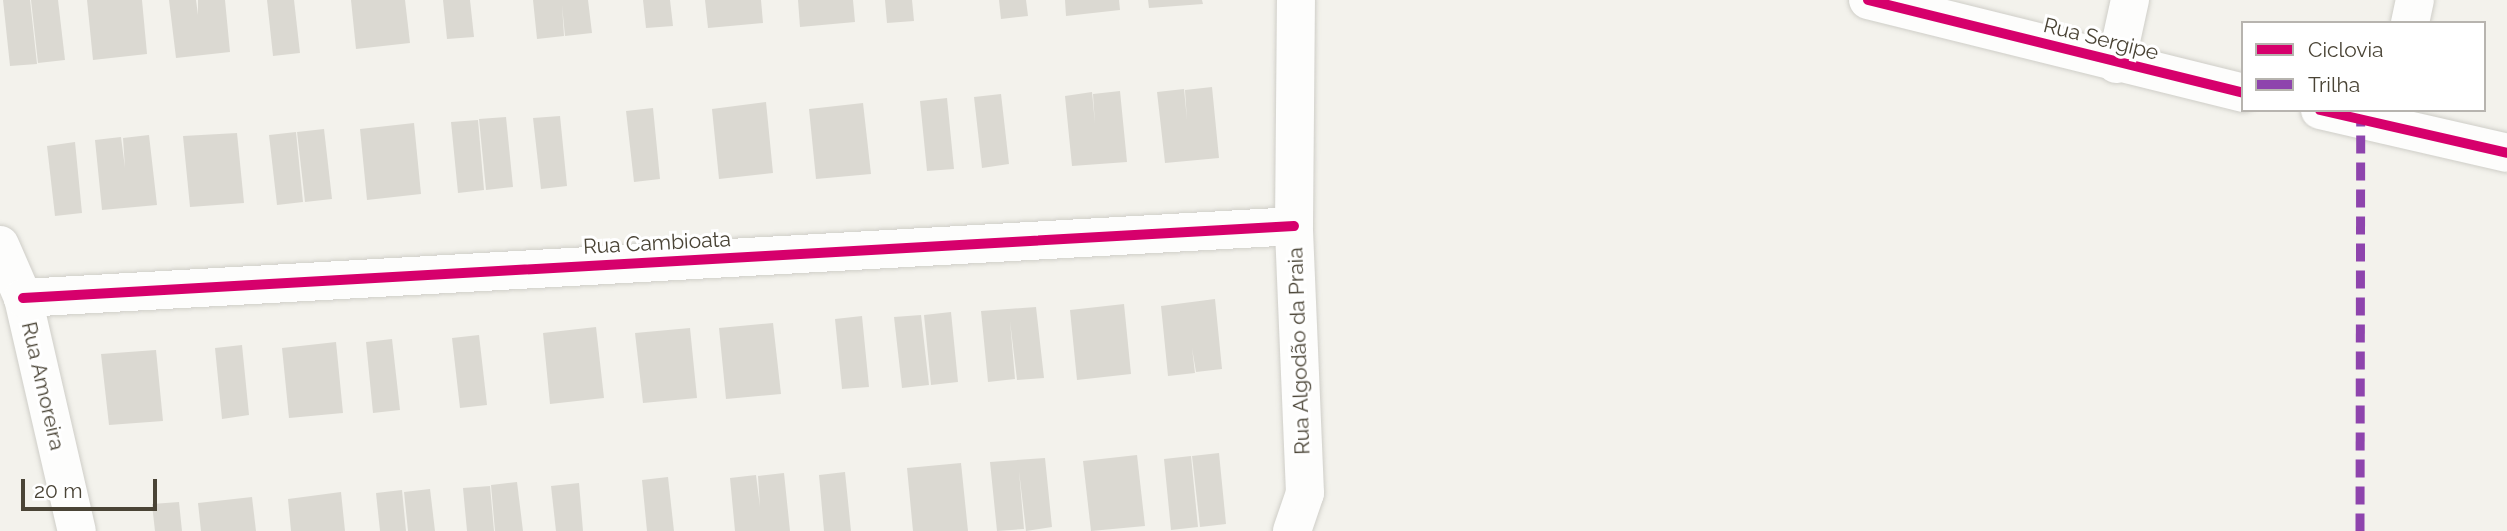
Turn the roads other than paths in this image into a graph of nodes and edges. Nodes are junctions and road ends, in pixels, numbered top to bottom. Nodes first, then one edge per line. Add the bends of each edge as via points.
1 (1296, 0) edge
2 (1868, 0) edge
3 (2130, 0) edge
4 (2415, 0) edge
5 (2410, 21) edge
6 (2116, 64) junction
7 (2241, 93) edge
8 (2337, 112) edge
9 (2387, 118) edge
10 (2507, 153) edge
11 (1294, 226) junction
12 (0, 245) edge
13 (23, 298) junction
14 (76, 529) edge
15 (1292, 531) edge

1 - 11 street, Rua Algodão da Praia
2 - 6 street, Rua Sergipe
3 - 6 street
4 - 5 street
6 - 7 street, Rua Sergipe
8 - 9 street
9 - 10 street
11 - 13 street, Rua Cambioata
11 - 15 street, Rua Algodão da Praia via 1305,493
12 - 13 street, Rua Amoreira
13 - 14 street, Rua Amoreira

